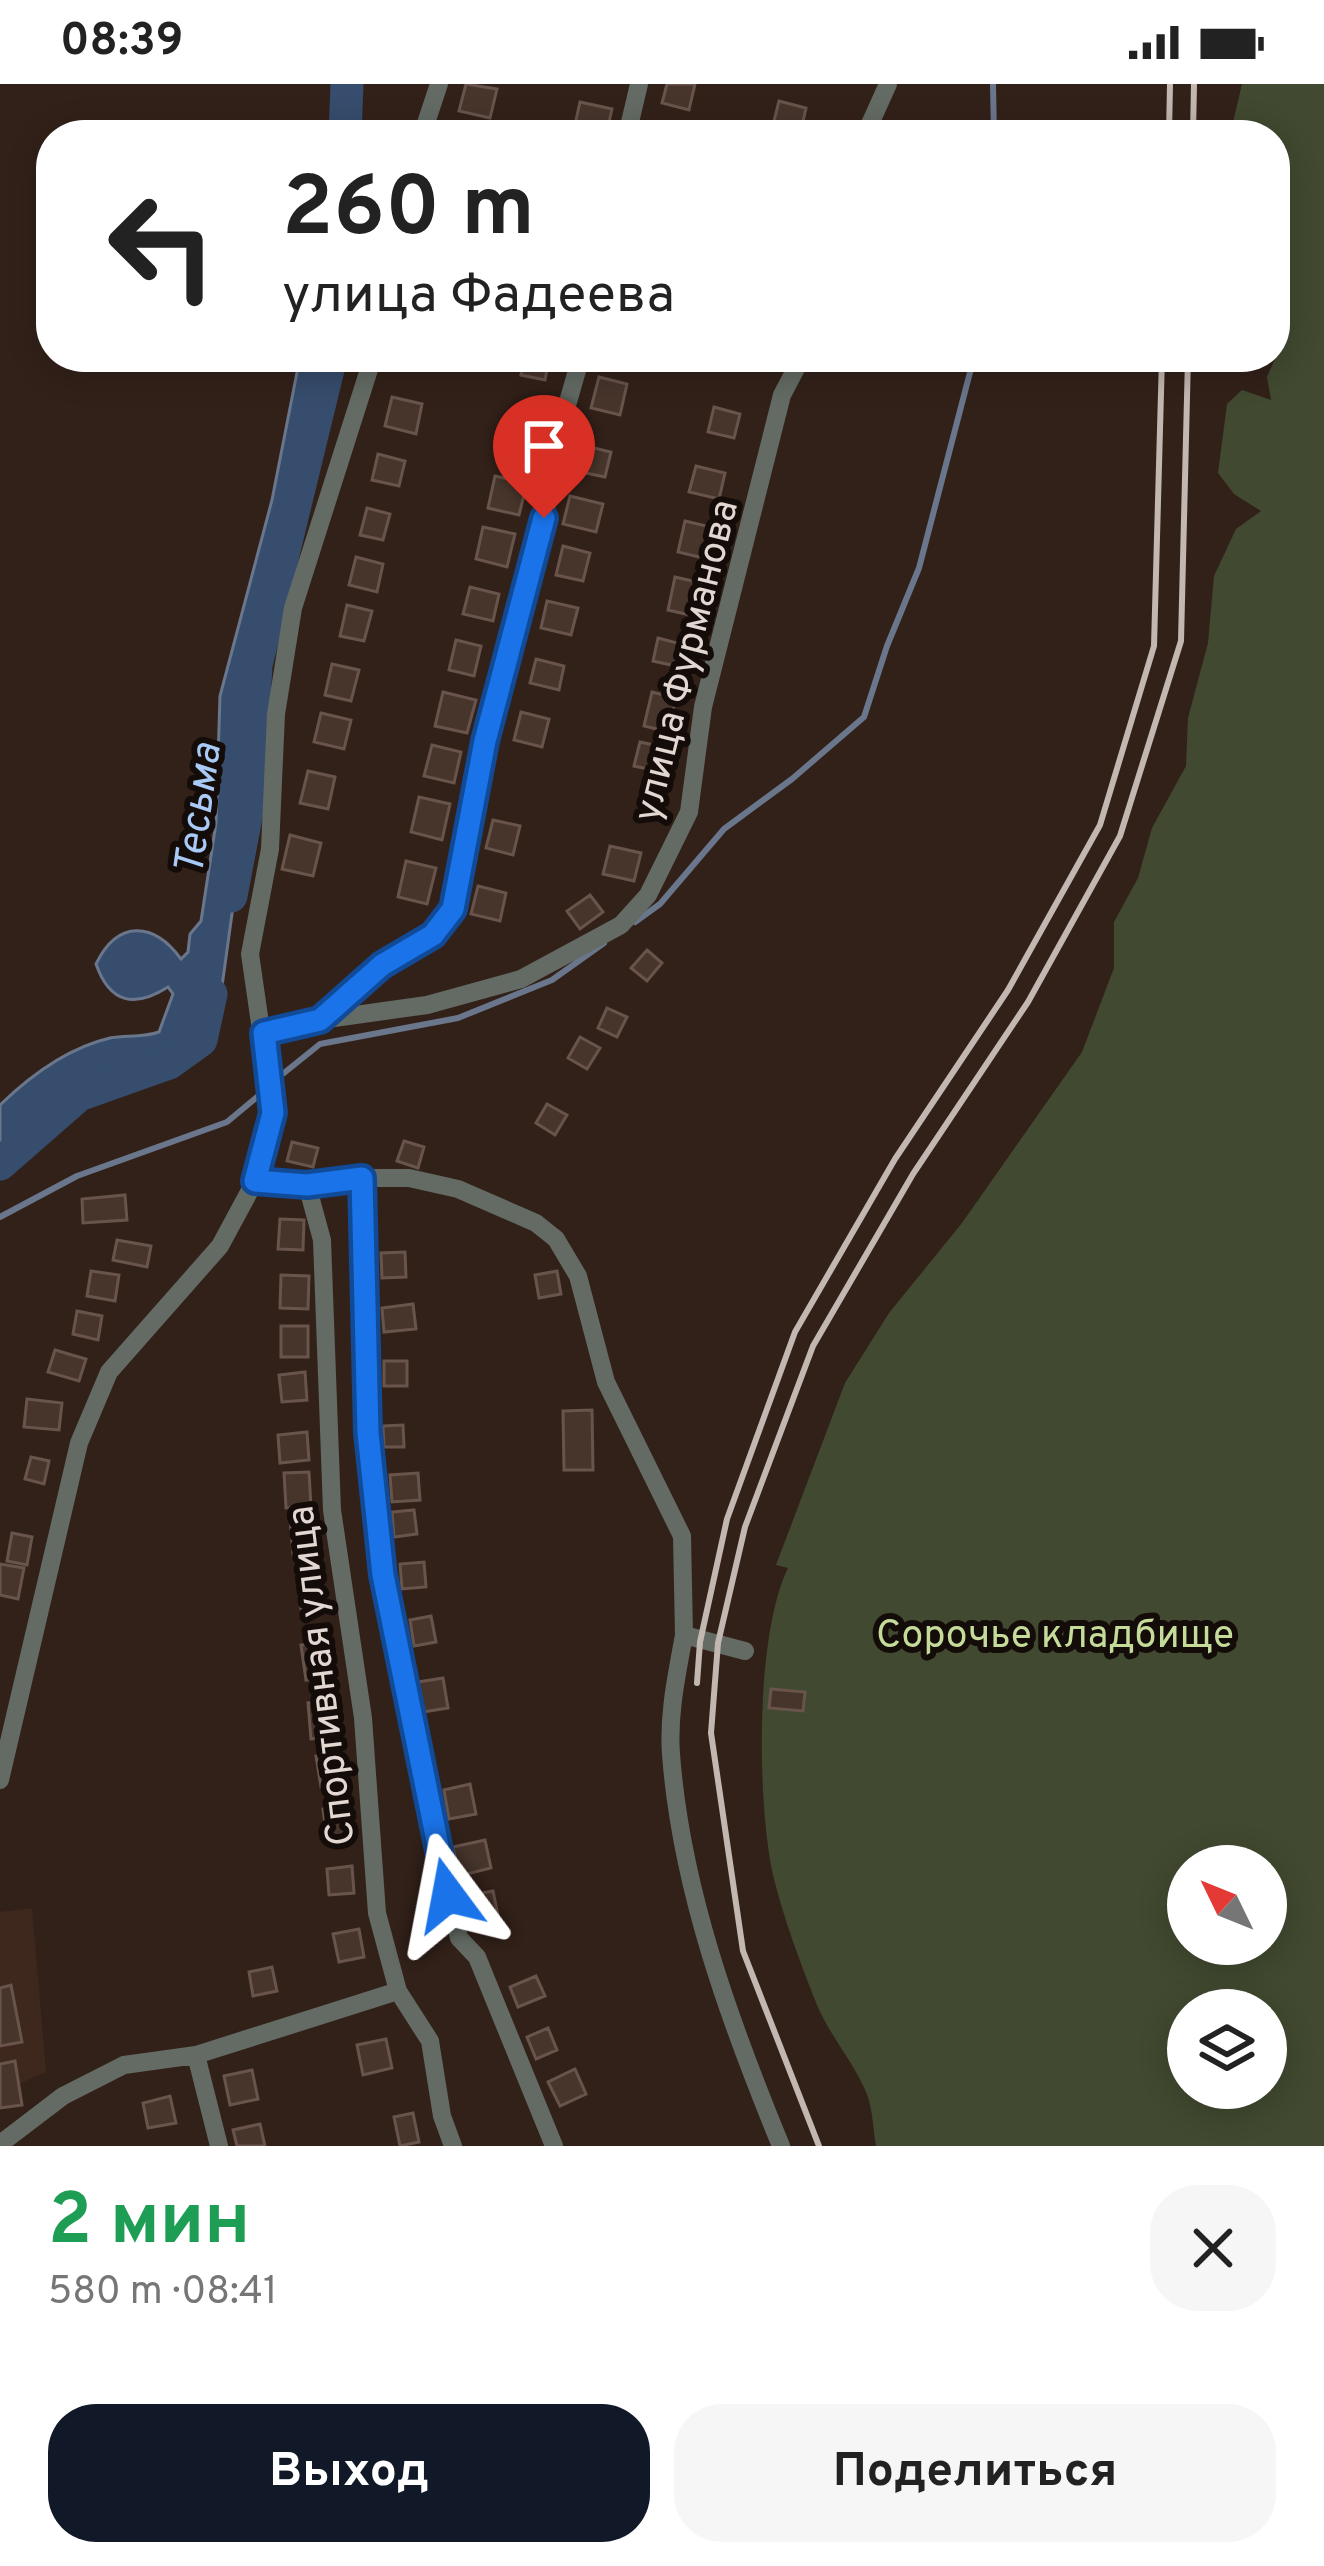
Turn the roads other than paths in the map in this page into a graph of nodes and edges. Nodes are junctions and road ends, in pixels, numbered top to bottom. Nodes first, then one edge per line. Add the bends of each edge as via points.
1 (439, 84) edge
2 (639, 84) edge
3 (888, 84) edge
4 (427, 120) edge
5 (631, 120) edge
6 (872, 120) edge
7 (368, 372) edge
8 (577, 372) edge
9 (794, 372) edge
10 (320, 1020) junction
11 (264, 1033) junction
12 (362, 1178) junction
13 (255, 1181) junction
14 (307, 1185) junction
15 (684, 1635) junction
16 (745, 1651) dead end
17 (0, 1780) edge
18 (398, 1991) junction
19 (196, 2055) junction
20 (0, 2144) edge
21 (219, 2146) edge
22 (454, 2146) edge
23 (554, 2146) edge
24 (781, 2146) edge

1 - 4 street
2 - 5 street
3 - 6 street
7 - 11 street via 293,608 276,714 270,849 250,954
8 - 10 street via 485,741 453,909 433,935 382,965
9 - 10 street, улица Фурманова via 703,707 689,812 648,895 621,925 521,979 427,1005
10 - 11 street, улица Фурманова
11 - 13 street via 273,1113
12 - 14 street
12 - 15 street via 458,1189 556,1239 578,1276 606,1382 682,1537
12 - 23 street, Спортивная улица via 368,1433 380,1551 438,1853 459,1938 477,1958
13 - 14 street
13 - 17 street via 220,1246 109,1372 79,1442
14 - 18 street, Спортивная улица via 322,1240 332,1510 363,1718 377,1912
15 - 16 street
15 - 24 street via 671,1751 685,1857 747,2064
18 - 19 street
18 - 22 street, Спортивная улица via 430,2041
19 - 20 street via 124,2065 63,2096
19 - 21 street

